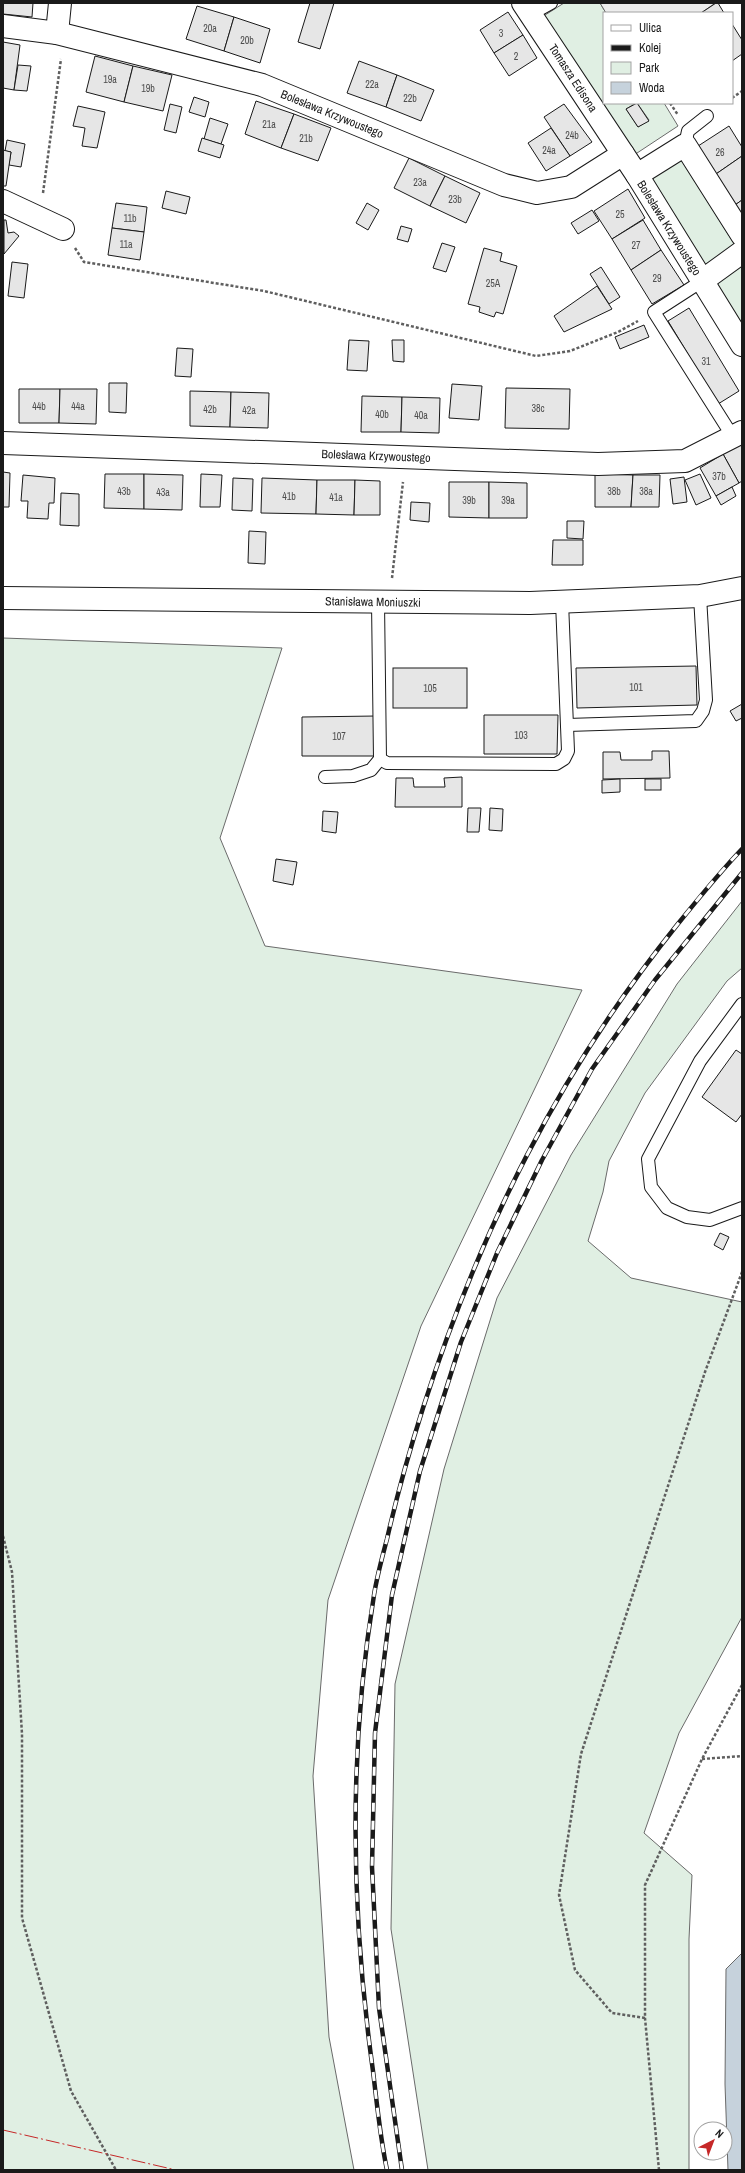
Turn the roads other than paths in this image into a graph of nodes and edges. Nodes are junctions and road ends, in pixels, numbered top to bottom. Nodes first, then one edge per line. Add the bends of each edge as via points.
1 (60, 3) edge
2 (551, 3) edge
3 (527, 9) edge
4 (3, 26) edge
5 (61, 34) junction
6 (707, 116) dead end
7 (684, 145) junction
8 (623, 154) junction
9 (637, 175) junction
10 (3, 201) edge
11 (63, 229) road end
12 (742, 234) edge
13 (742, 252) edge
14 (702, 281) junction
15 (742, 345) edge
16 (738, 435) edge
17 (3, 443) edge
18 (742, 588) edge
19 (700, 596) junction
20 (3, 598) edge
21 (378, 602) junction
22 (562, 602) junction
23 (567, 725) junction
24 (380, 759) junction
25 (325, 777) dead end
26 (742, 1004) edge
27 (742, 1208) edge

1 - 5 street
2 - 3 lane
3 - 8 street, Tomasza Edisona
4 - 5 street, Bolesława Krzywoustego
5 - 8 street, Bolesława Krzywoustego via 262,85 504,185 536,193 571,187
6 - 7 lane via 688,131
7 - 9 street, Bolesława Krzywoustego
7 - 12 street
8 - 9 street, Bolesława Krzywoustego
9 - 14 street, Bolesława Krzywoustego
10 - 11 street
13 - 14 street, Bolesława Krzywoustego
14 - 15 street, Bolesława Krzywoustego
14 - 16 lane via 654,312
16 - 17 street, Bolesława Krzywoustego via 685,461 598,464
18 - 19 street, Stanisława Moniuszki
19 - 22 street, Stanisława Moniuszki
19 - 23 lane via 706,700 703,711 696,721
20 - 21 street, Stanisława Moniuszki
21 - 22 street, Stanisława Moniuszki
21 - 24 lane
22 - 23 lane
23 - 24 lane via 568,751 564,759 556,764 387,763
24 - 25 lane via 371,770 353,776
26 - 27 lane via 700,1061 648,1159 651,1187 667,1208 687,1217 710,1220

